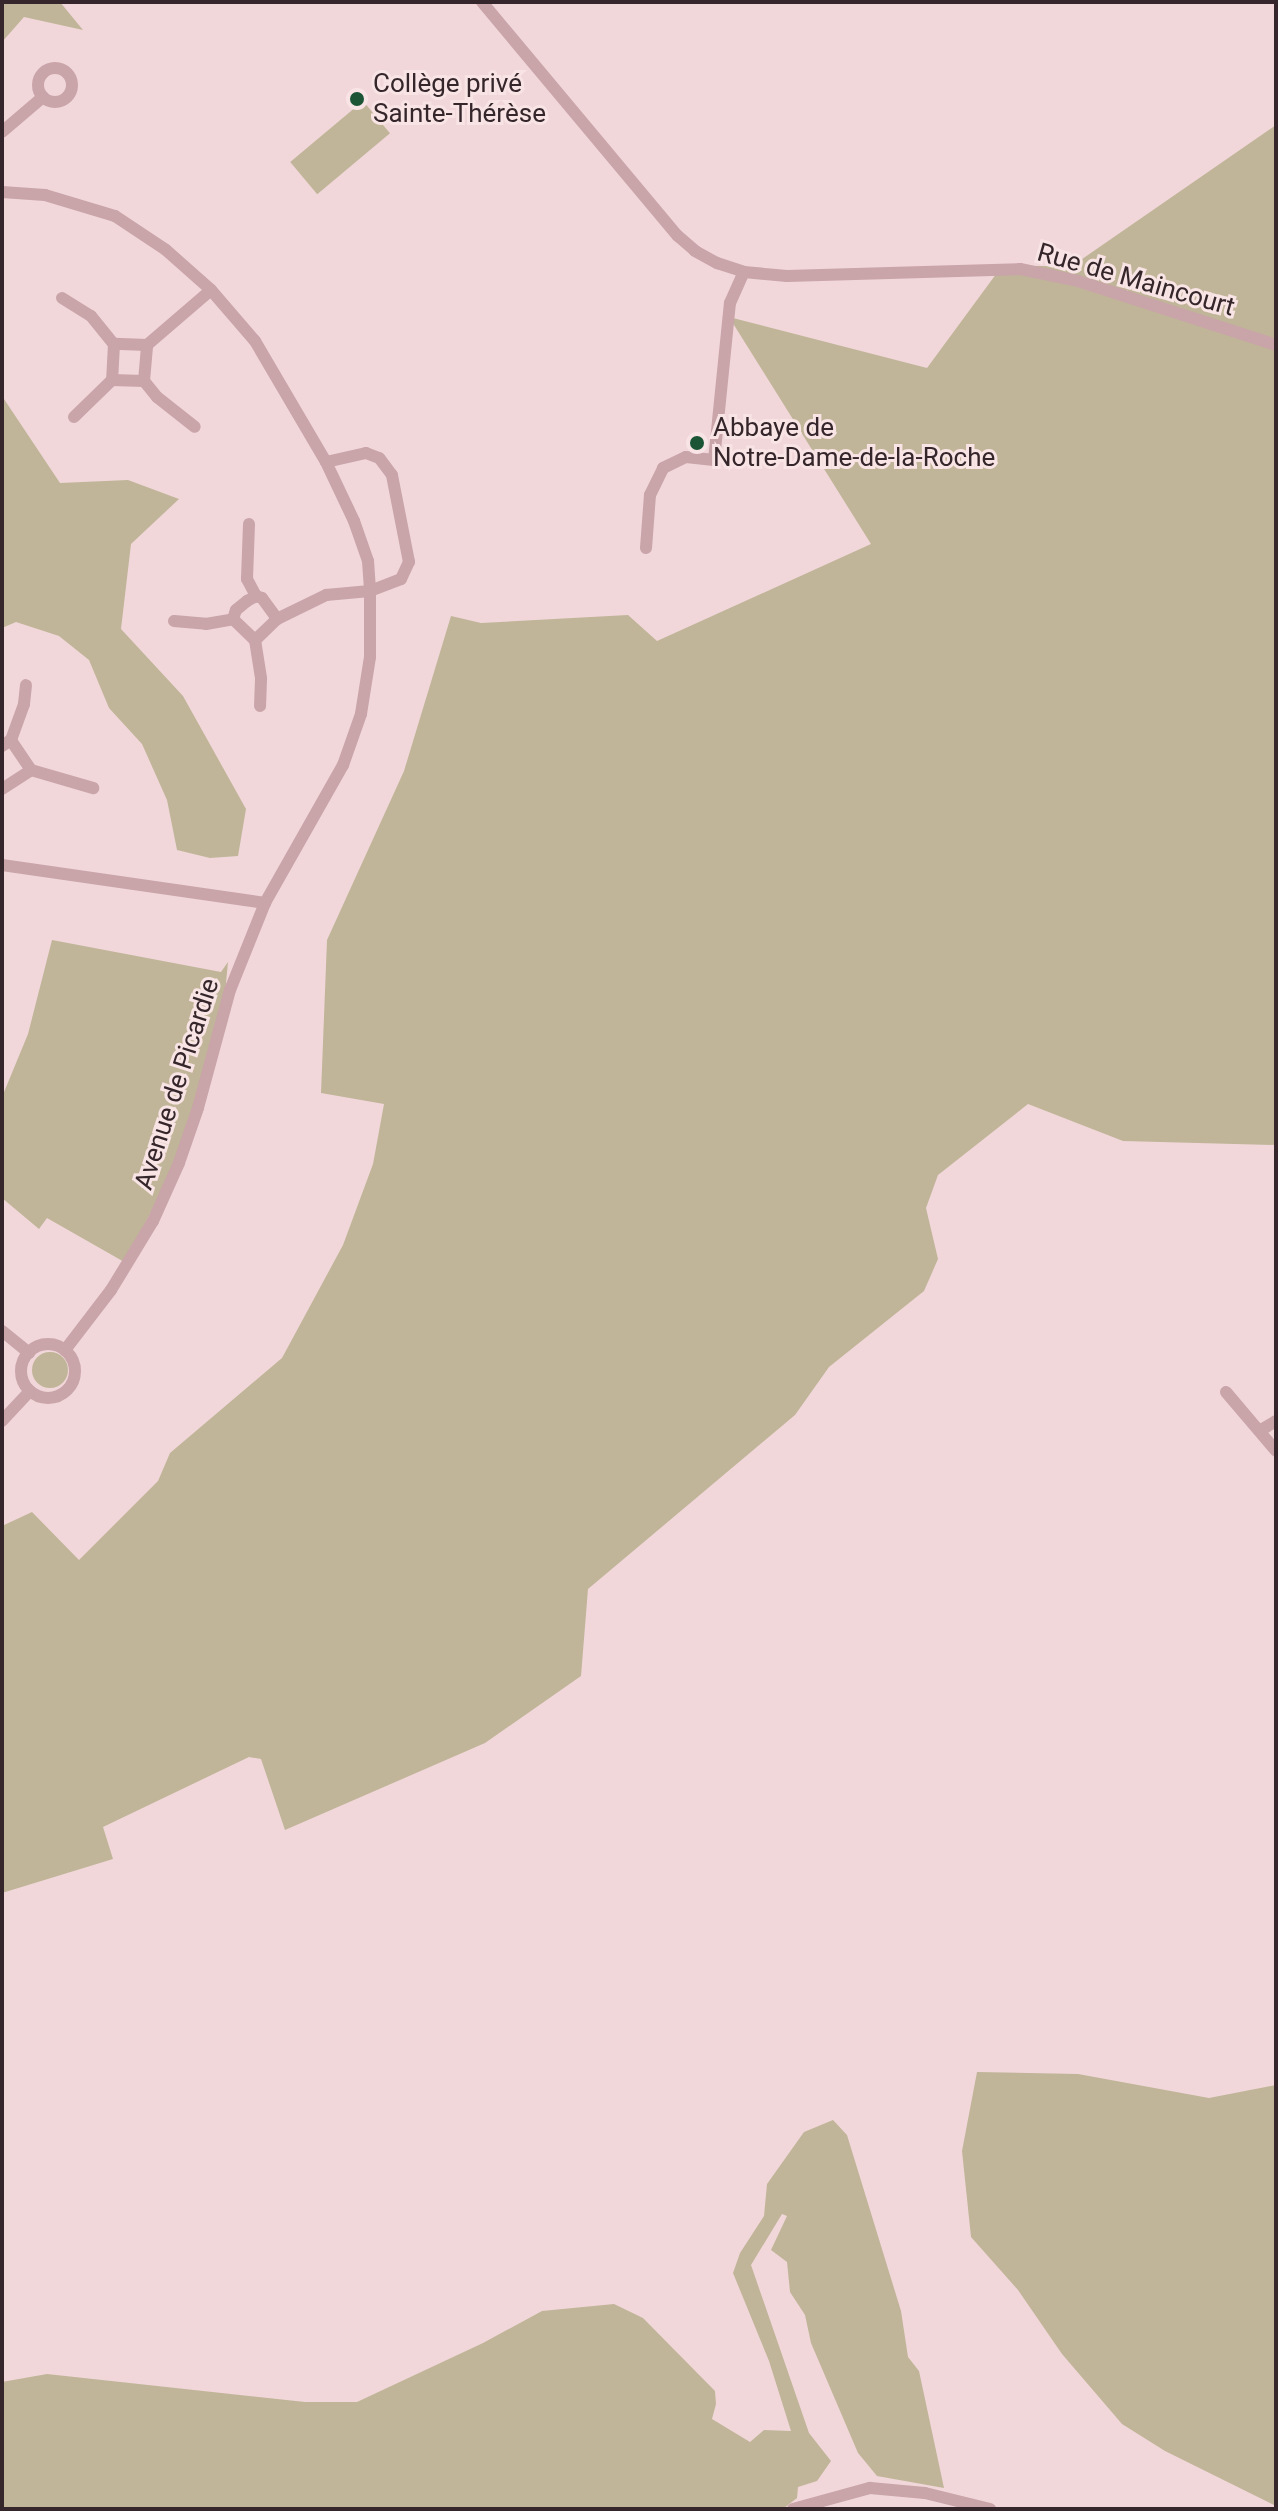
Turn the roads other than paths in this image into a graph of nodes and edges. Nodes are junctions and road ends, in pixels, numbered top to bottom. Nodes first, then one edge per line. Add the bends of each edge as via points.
1 (482, 2) edge
2 (43, 97) dead end
3 (2, 132) edge
4 (2, 192) edge
5 (744, 272) junction
6 (211, 290) junction
7 (62, 298) dead end
8 (114, 344) junction
9 (147, 345) junction
10 (1276, 345) edge
11 (112, 380) junction
12 (144, 381) junction
13 (74, 417) dead end
14 (195, 427) dead end
15 (326, 462) junction
16 (249, 524) dead end
17 (646, 548) dead end
18 (370, 591) junction
19 (256, 596) junction
20 (233, 619) junction
21 (277, 619) junction
22 (174, 621) dead end
23 (255, 640) junction
24 (26, 685) dead end
25 (260, 706) dead end
26 (7, 743) edge
27 (31, 770) junction
28 (93, 788) dead end
29 (2, 789) edge
30 (4, 870) edge
31 (265, 903) junction
32 (2, 1331) edge
33 (65, 1350) junction
34 (29, 1353) junction
35 (30, 1391) junction
36 (1226, 1392) dead end
37 (2, 1421) edge
38 (1276, 1421) edge
39 (1261, 1430) junction
40 (1276, 1451) edge
41 (793, 2509) edge
42 (990, 2509) edge

1 - 5 street, Rue de Maincourt via 678,236 700,255
2 - 3 street
4 - 6 street, Avenue de Picardie via 45,195 115,216 166,250
5 - 10 street, Rue de Maincourt via 798,276 1020,269 1060,276
5 - 17 street via 730,303 714,460 686,457 663,468 650,495
6 - 9 street
6 - 15 street, Avenue de Picardie via 255,341
7 - 8 street via 91,316
8 - 9 street
8 - 11 street
9 - 12 street
11 - 12 street
11 - 13 street
12 - 14 street
15 - 18 street, Avenue de Picardie via 359,534
15 - 18 street via 366,453 379,458 392,475 409,562 401,579
16 - 19 street via 247,579
18 - 21 street via 326,595
18 - 31 street, Avenue de Picardie via 370,657 361,714 343,765
19 - 20 street via 236,610
19 - 21 street
20 - 22 street via 206,624
20 - 23 street
21 - 23 street
23 - 25 street
24 - 26 street via 24,704
26 - 27 street
27 - 28 street
27 - 29 street
30 - 31 street
31 - 33 street, Avenue de Picardie via 230,990 198,1108 166,1192 111,1290
32 - 34 street
33 - 34 street via 42,1345
33 - 35 street via 74,1363 71,1386 51,1398
34 - 35 street via 22,1376
35 - 37 street
36 - 39 street
38 - 39 street
39 - 40 street
41 - 42 street via 870,2488 925,2493

